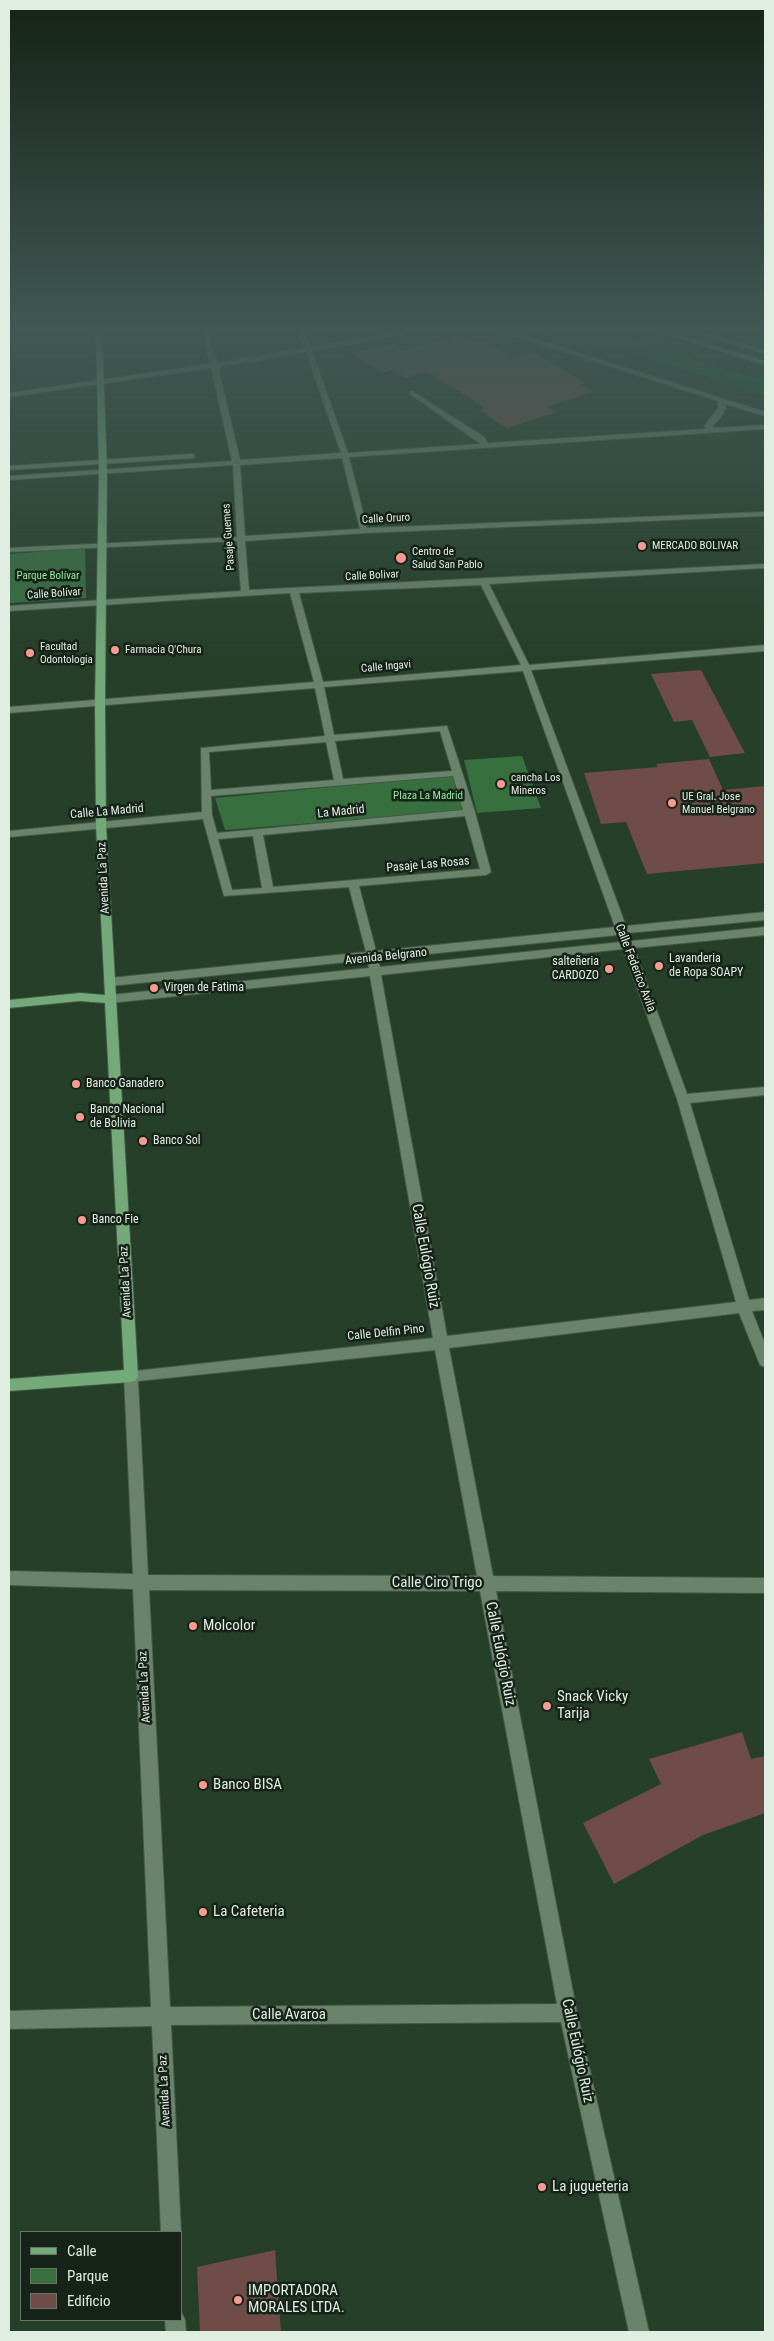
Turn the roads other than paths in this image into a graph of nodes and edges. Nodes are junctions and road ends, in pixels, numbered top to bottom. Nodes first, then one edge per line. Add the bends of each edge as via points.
1 (101, 441) edge
2 (231, 441) edge
3 (341, 441) edge
4 (495, 441) edge
5 (483, 442) joint
6 (324, 448) dead end
7 (344, 451) junction
8 (244, 453) dead end
9 (225, 454) dead end
10 (196, 456) dead end
11 (235, 457) junction
12 (101, 462) junction
13 (9, 468) edge
14 (103, 471) junction
15 (9, 478) edge
16 (765, 514) edge
17 (364, 531) junction
18 (240, 539) junction
19 (103, 544) junction
20 (9, 550) edge
21 (765, 566) edge
22 (484, 582) junction
23 (294, 591) junction
24 (245, 593) junction
25 (100, 602) junction
26 (9, 608) edge
27 (765, 648) edge
28 (526, 667) junction
29 (318, 684) junction
30 (100, 702) junction
31 (9, 710) edge
32 (331, 739) junction
33 (458, 773) junction
34 (339, 782) junction
35 (205, 793) junction
36 (470, 812) junction
37 (207, 815) junction
38 (101, 824) junction
39 (258, 833) junction
40 (9, 834) edge
41 (214, 836) junction
42 (353, 884) junction
43 (268, 890) junction
44 (765, 916) edge
45 (620, 931) junction
46 (765, 931) edge
47 (627, 947) junction
48 (372, 956) junction
49 (374, 972) junction
50 (110, 982) junction
51 (110, 999) junction
52 (9, 1004) edge
53 (765, 1090) edge
54 (683, 1099) junction
55 (765, 1304) edge
56 (744, 1307) junction
57 (441, 1343) junction
58 (765, 1361) edge
59 (132, 1376) junction
60 (9, 1385) edge
61 (9, 1578) edge
62 (140, 1582) junction
63 (486, 1583) junction
64 (765, 1585) edge
65 (568, 2013) junction
66 (161, 2016) junction
67 (9, 2020) edge
68 (171, 2231) edge
69 (639, 2332) edge

1 - 12 main road, Avenida La Paz
2 - 11 street, Pasaje Guemes
3 - 7 street
4 - 5 street
5 - 7 street
6 - 7 street
7 - 11 street
7 - 17 street
8 - 11 street
9 - 11 street
10 - 12 street
11 - 14 street
11 - 18 street, Pasaje Guemes
12 - 13 street
12 - 14 main road, Avenida La Paz
14 - 15 street
14 - 19 main road, Avenida La Paz
16 - 17 street, Calle Oruro
17 - 18 street, Calle Oruro
18 - 19 street, Calle Oruro
18 - 24 street, Pasaje Guemes
19 - 20 street, Calle Oruro
19 - 25 main road, Avenida La Paz
21 - 22 street, Calle Bolivar
22 - 23 street, Calle Bolivar
22 - 28 street, Calle Federico Avila
23 - 24 street, Calle Bolivar
23 - 29 street
24 - 25 street, Calle Bolivar
25 - 26 street, Calle Bolívar
25 - 30 main road, Avenida La Paz
27 - 28 street, Calle Ingavi
28 - 29 street, Calle Ingavi
28 - 45 street, Calle Federico Avila
29 - 30 street, Calle Ingavi
29 - 32 street
30 - 31 street, Calle Ingavi
30 - 38 main road, Avenida La Paz
32 - 33 street, Pasaje Las Rosas via 444,728
32 - 34 street
32 - 35 street, Pasaje Las Rosas via 204,750
33 - 34 street
33 - 36 street, Pasaje Las Rosas
34 - 35 street
35 - 37 street, Pasaje Las Rosas
36 - 39 street, La Madrid
36 - 42 street, Pasaje Las Rosas via 486,872
37 - 38 street, Calle La Madrid
37 - 41 street, Pasaje Las Rosas
38 - 40 street, Calle La Madrid
38 - 50 main road, Avenida La Paz
39 - 41 street, La Madrid
39 - 43 street
41 - 43 street, Pasaje Las Rosas via 228,894
42 - 43 street, Pasaje Las Rosas
42 - 48 street
44 - 45 street, Avenida Belgrano
45 - 47 street, Calle Federico Avila
45 - 48 street, Avenida Belgrano
46 - 47 street, Avenida Belgrano
47 - 49 street, Avenida Belgrano
47 - 54 street, Calle Federico Avila
48 - 49 street, Calle Eulógio Ruiz
48 - 50 street, Avenida Belgrano
49 - 51 street, Avenida Belgrano
49 - 57 street, Calle Eulógio Ruiz
50 - 51 main road, Avenida La Paz
51 - 52 main road, Avenida Belgrano via 80,997
51 - 59 main road, Avenida La Paz
53 - 54 street
54 - 56 street, Calle Federico Avila
55 - 56 street, Calle Delfin Pino
56 - 57 street, Calle Delfin Pino
56 - 58 street, Calle Federico Avila
57 - 59 street, Calle Delfin Pino
57 - 63 street, Calle Eulógio Ruiz
59 - 60 main road, Calle Delfin Pino
59 - 62 street, Avenida La Paz
61 - 62 street, Calle Ciro Trigo
62 - 63 street, Calle Ciro Trigo
62 - 66 street, Avenida La Paz
63 - 64 street, Calle Ciro Trigo
63 - 65 street, Calle Eulógio Ruiz
65 - 66 street, Calle Avaroa
65 - 69 street, Calle Eulógio Ruiz
66 - 67 street, Calle Avaroa
66 - 68 street, Avenida La Paz

